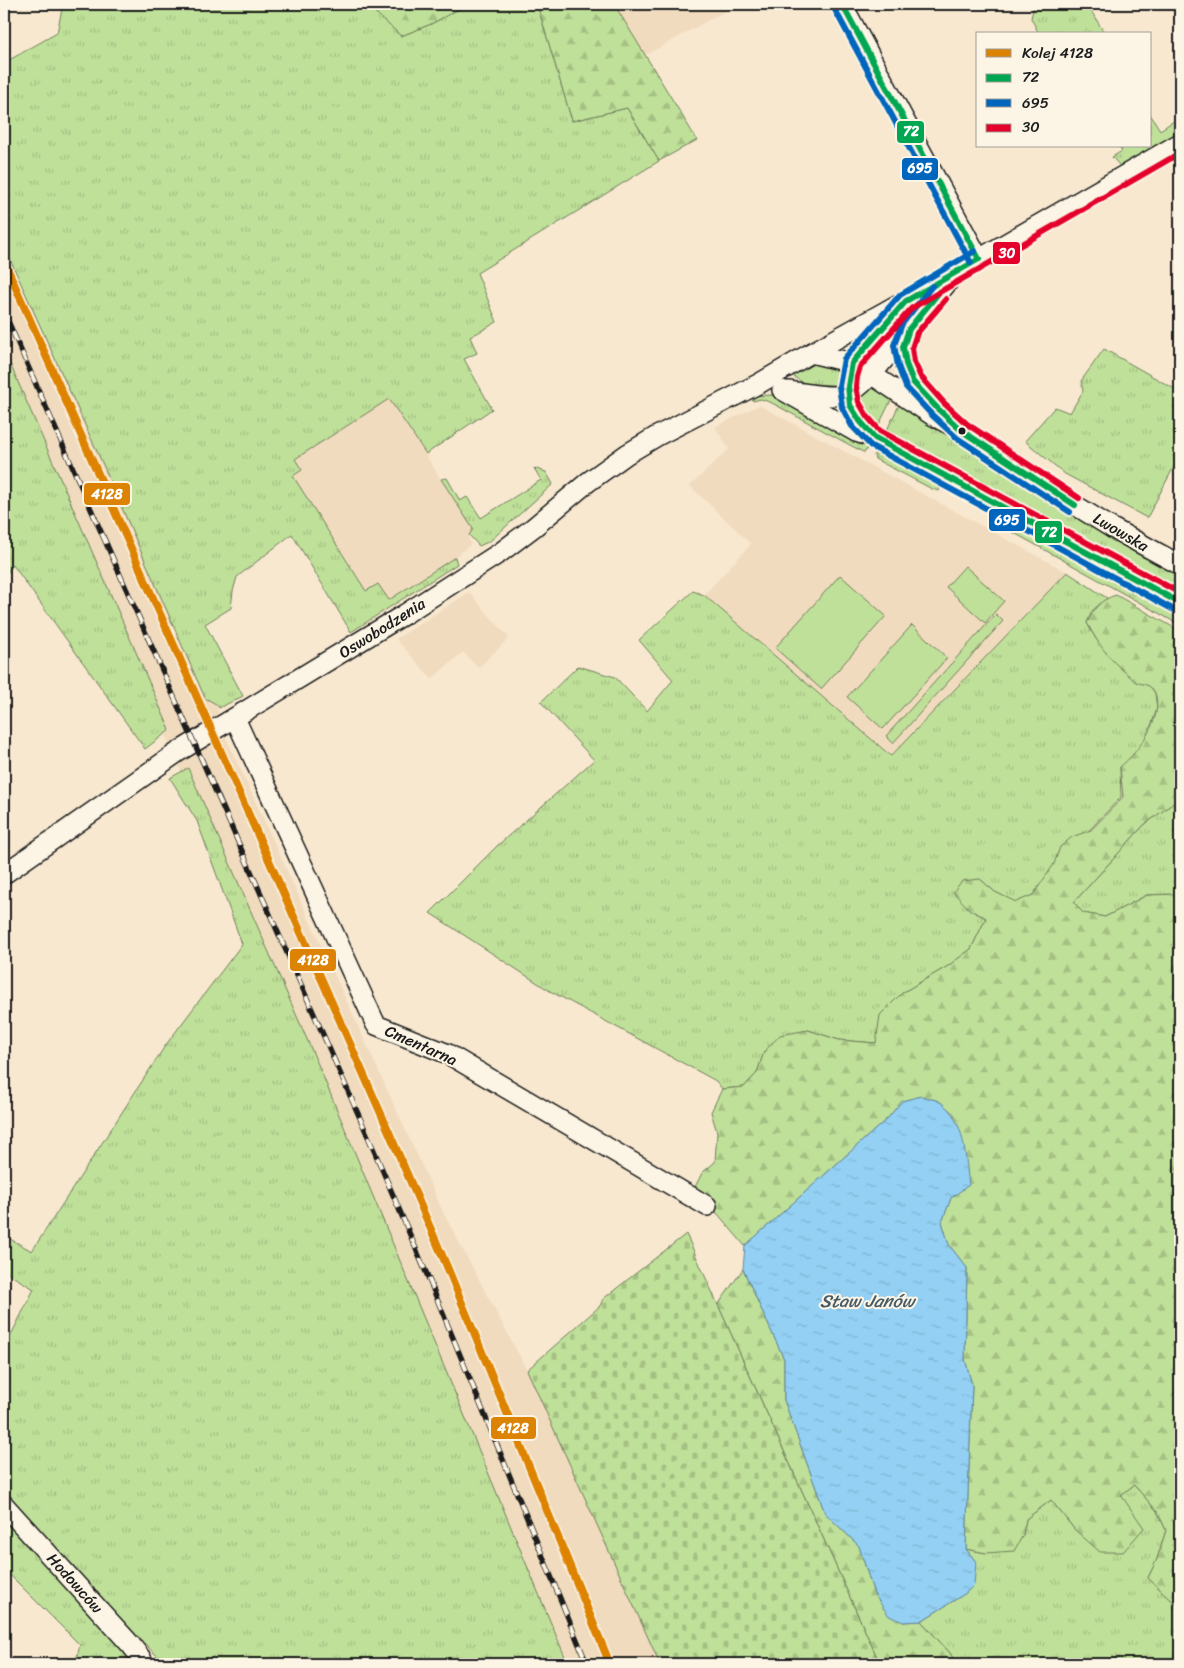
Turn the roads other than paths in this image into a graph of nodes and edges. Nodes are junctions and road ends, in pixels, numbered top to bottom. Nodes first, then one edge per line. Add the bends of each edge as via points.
1 (842, 4) edge
2 (1180, 143) edge
3 (979, 260) junction
4 (956, 272) junction
5 (906, 301) junction
6 (909, 329) junction
7 (811, 353) junction
8 (852, 363) junction
9 (871, 374) junction
10 (760, 384) junction
11 (782, 390) junction
12 (847, 394) junction
13 (962, 431) junction
14 (875, 438) junction
15 (1180, 565) edge
16 (1180, 603) edge
17 (235, 718) junction
18 (4, 874) edge
19 (707, 1206) dead end
20 (4, 1505) edge
21 (144, 1664) edge

1 - 3 street
2 - 3 street, Oswobodzenia
3 - 4 street, Oswobodzenia
4 - 5 street, Oswobodzenia
4 - 6 street, Lwowska
5 - 7 street, Oswobodzenia
5 - 8 street, Oswobodzenia
6 - 9 street
6 - 13 street, Lwowska via 903,347 912,382
7 - 8 street, Lwowska
7 - 10 street, Oswobodzenia
8 - 9 street, Lwowska
8 - 12 street, Lwowska
9 - 12 street
9 - 13 street, Lwowska
10 - 11 street
10 - 17 street, Oswobodzenia via 627,454 502,552
11 - 12 street via 818,395
11 - 14 street, Lwowska via 856,432
12 - 14 street, Lwowska via 859,422
13 - 15 street, Lwowska via 1104,524
14 - 16 street, Lwowska
17 - 18 street, Oswobodzenia via 178,752
17 - 19 street, Cmentarna via 376,1025 448,1054
20 - 21 street, Hodowców via 131,1645

